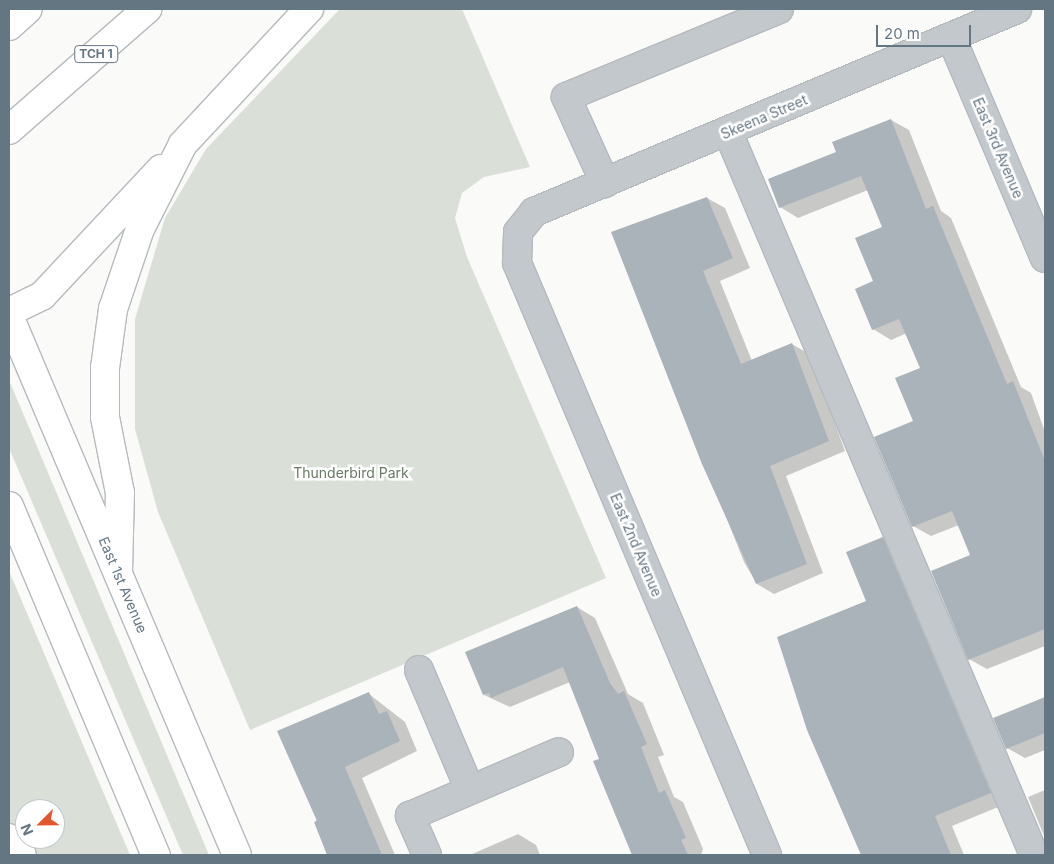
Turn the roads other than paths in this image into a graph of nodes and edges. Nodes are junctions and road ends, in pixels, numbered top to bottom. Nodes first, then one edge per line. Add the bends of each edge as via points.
1 (147, 9) edge
2 (308, 9) edge
3 (780, 9) edge
4 (1018, 9) edge
5 (951, 37) junction
6 (9, 130) edge
7 (728, 132) junction
8 (183, 144) junction
9 (605, 183) junction
10 (518, 232) joint
11 (1045, 258) edge
12 (9, 312) edge
13 (9, 316) edge
14 (9, 506) edge
15 (118, 574) junction
16 (419, 670) dead end
17 (559, 752) dead end
18 (470, 790) junction
19 (9, 838) edge
20 (22, 855) edge
21 (156, 855) edge
22 (237, 855) edge
23 (427, 855) edge
24 (767, 855) edge
25 (1034, 855) edge

1 - 6 main road, TCH 1
2 - 8 main road
3 - 9 street via 566,97
4 - 5 street, Skeena Street
5 - 7 street, Skeena Street
5 - 11 street, East 3rd Avenue
7 - 9 street, Skeena Street
7 - 25 street
8 - 12 main road via 42,296
8 - 15 main road via 140,229 113,309 105,368 105,417 120,493
9 - 10 street, Skeena Street via 534,212
10 - 24 street, East 2nd Avenue via 517,263
13 - 15 main road, East 1st Avenue
14 - 21 main road
15 - 22 main road, East 1st Avenue
16 - 18 street
17 - 18 street
18 - 23 street via 410,816
19 - 20 main road

